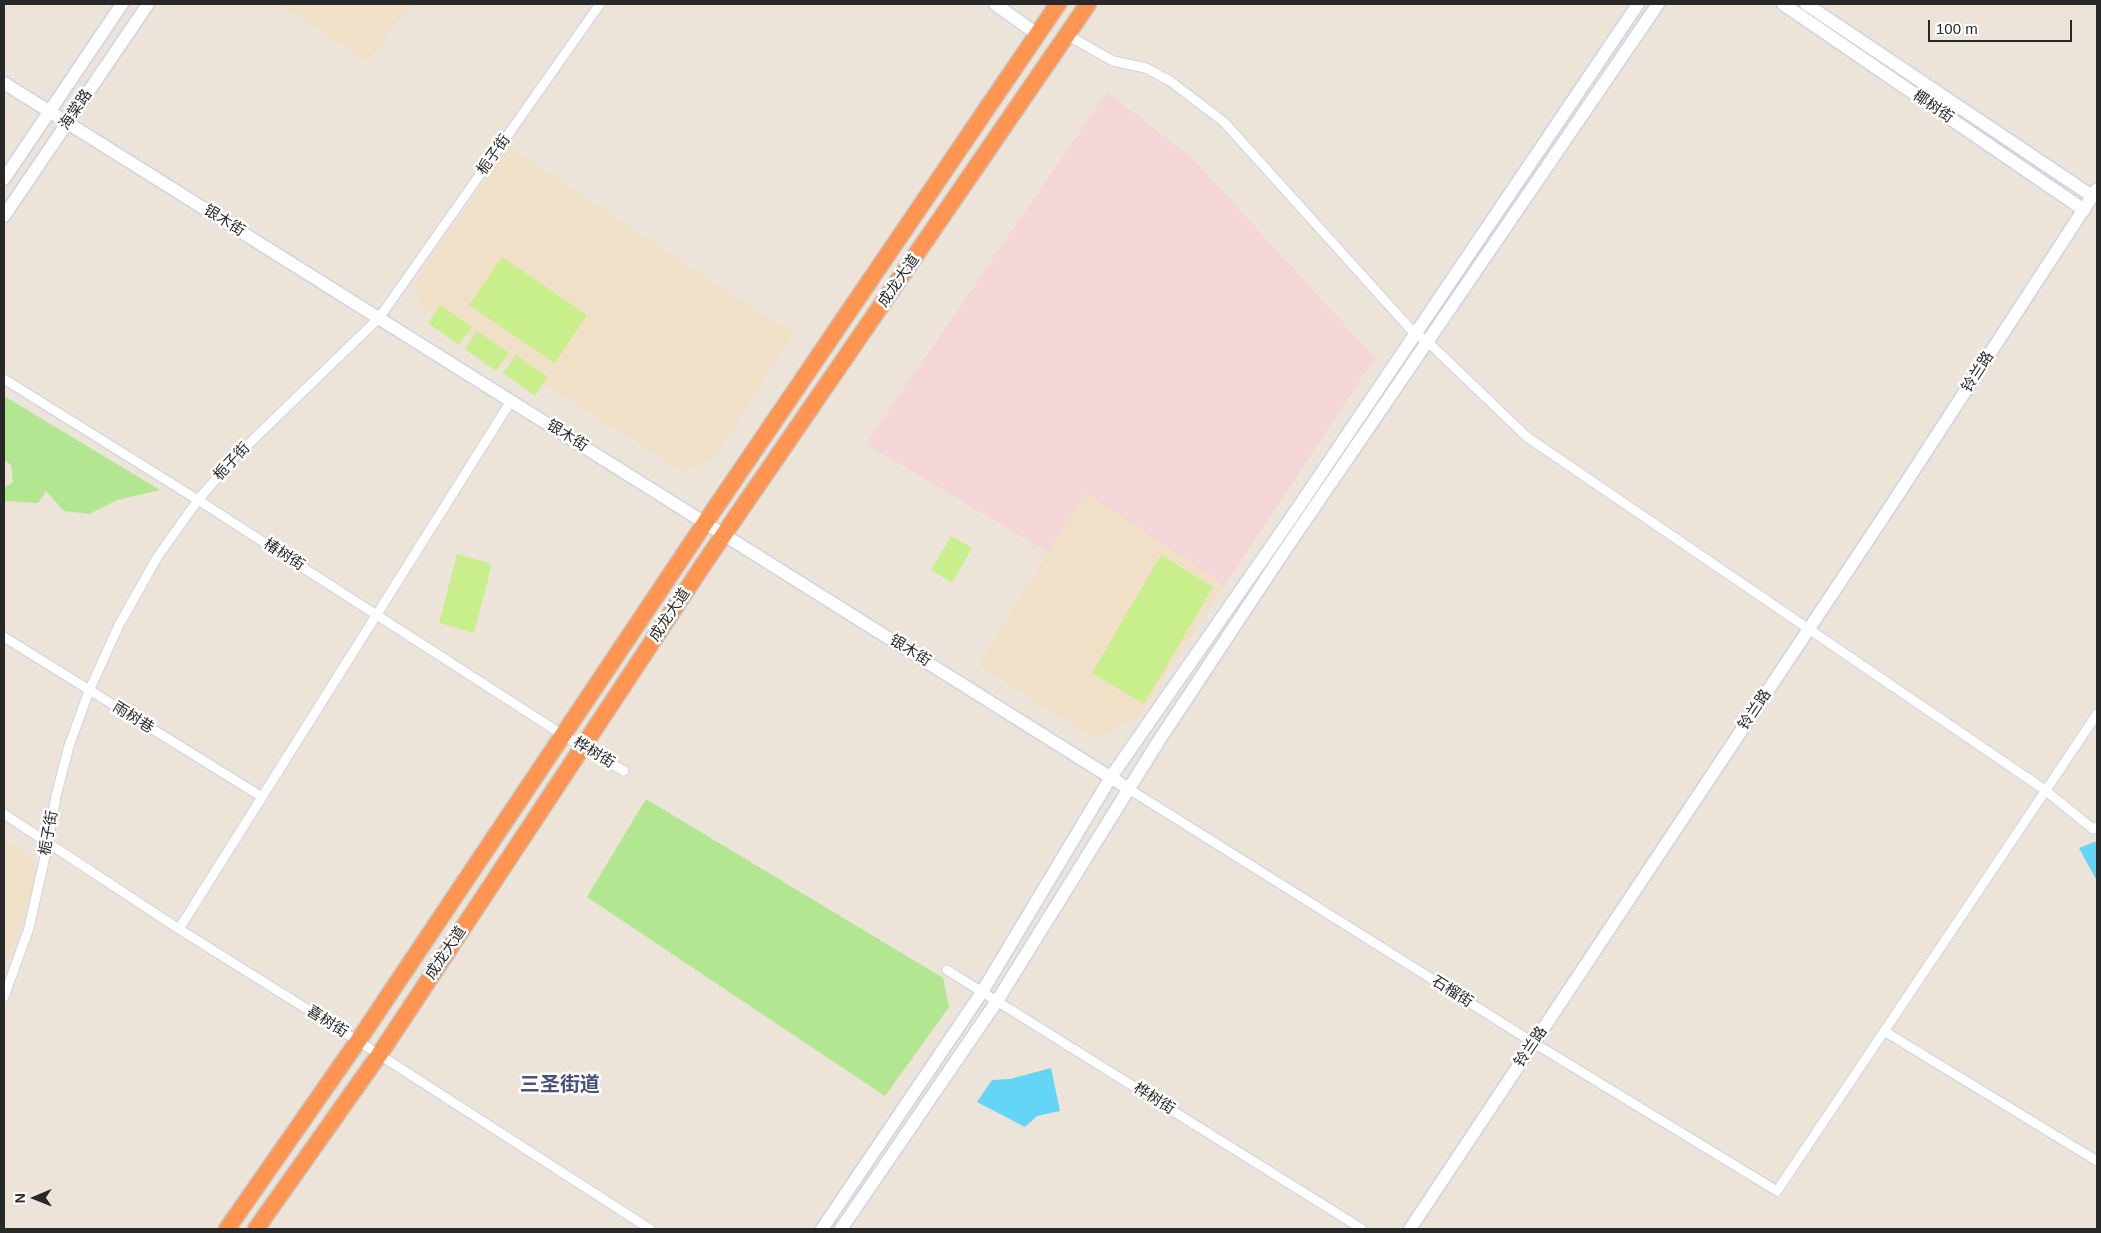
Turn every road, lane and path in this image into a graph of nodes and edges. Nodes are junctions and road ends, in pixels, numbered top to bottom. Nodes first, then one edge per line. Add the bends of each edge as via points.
1 (122, 4) edge
2 (148, 4) edge
3 (600, 4) edge
4 (995, 4) edge
5 (1058, 4) edge
6 (1088, 4) edge
7 (1638, 4) edge
8 (1658, 4) edge
9 (1783, 4) edge
10 (1806, 4) edge
11 (1037, 34) junction
12 (1067, 35) junction
13 (4, 83) edge
14 (49, 111) junction
15 (68, 123) junction
16 (4, 179) edge
17 (2095, 193) edge
18 (2084, 210) junction
19 (4, 216) edge
20 (380, 318) junction
21 (1414, 333) junction
22 (1428, 342) junction
23 (4, 379) edge
24 (510, 401) junction
25 (198, 500) junction
26 (705, 523) junction
27 (724, 535) junction
28 (376, 615) junction
29 (1808, 630) junction
30 (4, 637) edge
31 (89, 691) junction
32 (2097, 714) edge
33 (563, 735) junction
34 (583, 746) junction
35 (624, 771) dead end
36 (1111, 777) junction
37 (1129, 789) junction
38 (2045, 790) junction
39 (262, 797) junction
40 (4, 814) edge
41 (2097, 827) edge
42 (48, 843) junction
43 (179, 929) junction
44 (947, 970) dead end
45 (982, 992) junction
46 (4, 996) edge
47 (997, 1001) junction
48 (1884, 1031) junction
49 (358, 1041) junction
50 (1534, 1043) junction
51 (379, 1055) junction
52 (2097, 1161) edge
53 (227, 1229) edge
54 (256, 1229) edge
55 (650, 1229) edge
56 (822, 1229) edge
57 (841, 1229) edge
58 (1362, 1229) edge
59 (1410, 1229) edge

1 - 14 street, 海棠路
2 - 15 street, 海棠路
3 - 20 street, 栀子街
4 - 11 street
5 - 11 highway, 成龙大道
6 - 12 highway, 成龙大道
7 - 21 street
8 - 22 street
9 - 18 street, 椰树街
10 - 17 street, 椰树街
11 - 26 highway, 成龙大道
12 - 21 street via 1114,61 1146,68 1170,81 1224,122
12 - 27 highway, 成龙大道
13 - 14 street, 银木街
14 - 15 street, 银木街
14 - 16 street, 海棠路
15 - 19 street, 海棠路
15 - 20 street, 银木街
17 - 18 street, 铃兰路
18 - 29 street, 铃兰路
20 - 24 street, 银木街
20 - 25 street, 栀子街 via 233,459
21 - 22 street
21 - 36 street via 1289,521
22 - 29 street via 1527,437
22 - 37 street via 1281,556
23 - 25 street, 椿树街
24 - 26 street, 银木街
24 - 28 street
25 - 28 street, 椿树街
25 - 31 street, 栀子街 via 158,556 119,625
26 - 27 street, 银木街
26 - 33 highway, 成龙大道
27 - 34 highway, 成龙大道
27 - 36 street, 银木街
28 - 33 street, 椿树街
28 - 39 street
29 - 38 street
29 - 50 street, 铃兰路
30 - 31 street, 雨树巷
31 - 39 street, 雨树巷
31 - 42 street, 栀子街 via 69,746
32 - 38 street
33 - 34 street, 桦树街
33 - 49 highway, 成龙大道
34 - 35 street, 桦树街
34 - 51 highway, 成龙大道
36 - 37 street, 银木街
36 - 45 street
37 - 47 street
37 - 50 street, 石榴街
38 - 41 street via 2093,829
38 - 48 street
39 - 43 street
40 - 42 street, 喜树街
42 - 43 street, 喜树街
42 - 46 street, 栀子街 via 29,928
43 - 49 street, 喜树街
44 - 45 street, 桦树街
45 - 47 street, 桦树街
45 - 56 street
47 - 57 street
47 - 58 street, 桦树街
48 - 50 street, 石榴街 via 1777,1190
48 - 52 street
49 - 51 street, 喜树街
49 - 53 highway, 成龙大道
50 - 59 street, 铃兰路
51 - 54 highway, 成龙大道
51 - 55 street, 喜树街

